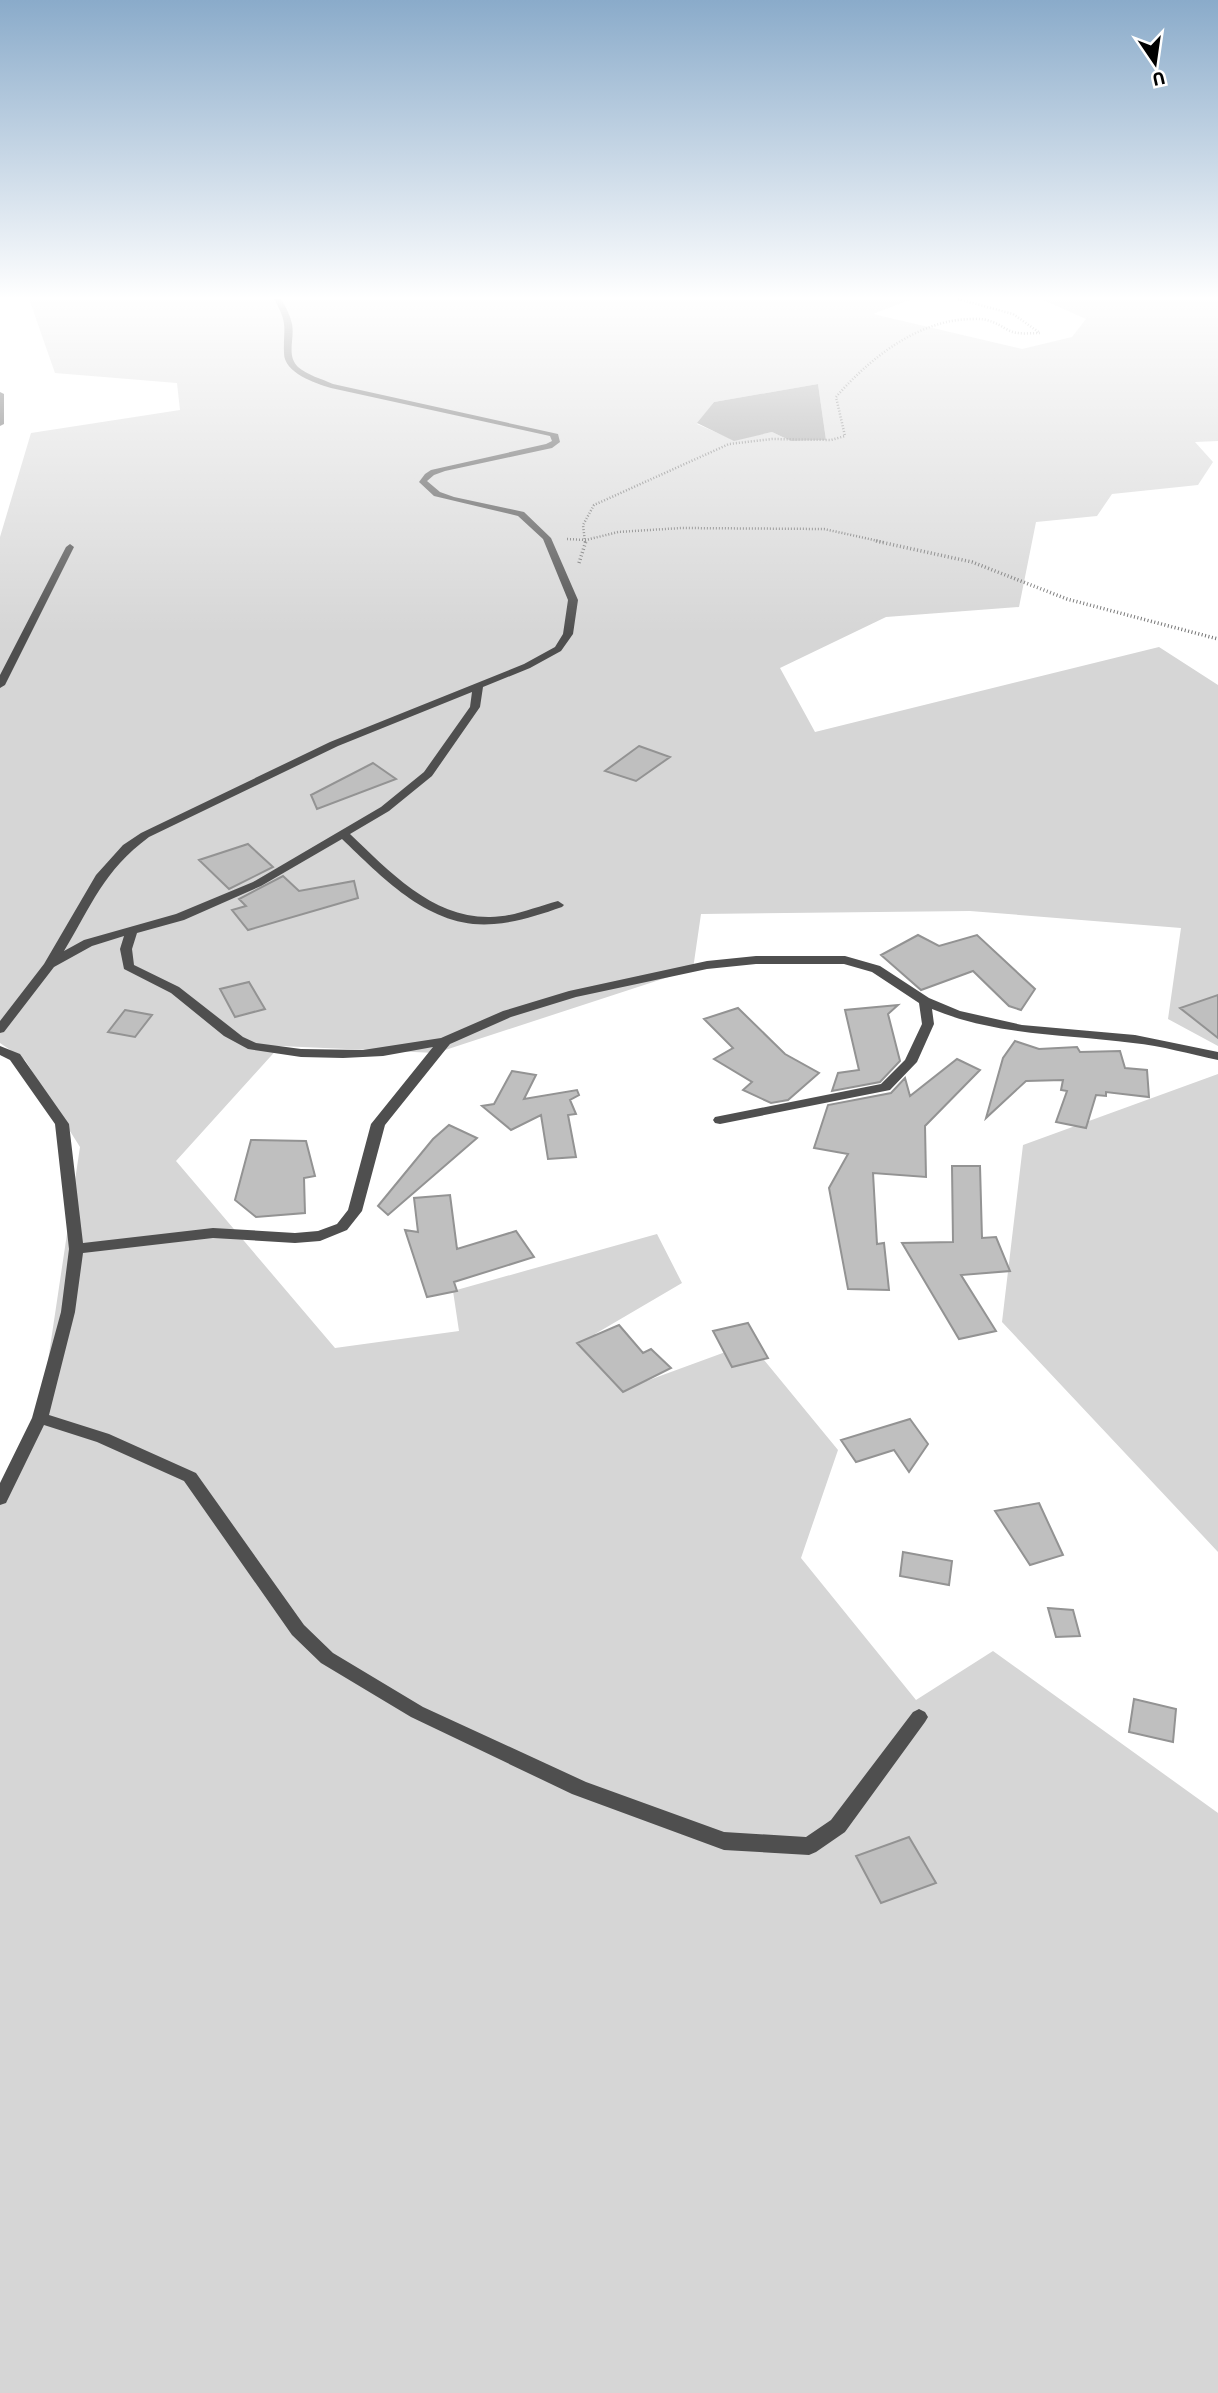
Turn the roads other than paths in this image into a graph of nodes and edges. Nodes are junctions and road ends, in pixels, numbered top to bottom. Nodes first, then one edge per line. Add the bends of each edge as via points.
1 (444, 411) edge
2 (70, 547) dead end
3 (0, 685) edge
4 (478, 686) junction
5 (344, 835) junction
6 (558, 905) dead end
7 (132, 931) junction
8 (50, 964) junction
9 (925, 1001) junction
10 (0, 1029) edge
11 (445, 1041) junction
12 (0, 1050) edge
13 (1217, 1060) edge
14 (720, 1119) dead end
15 (76, 1249) junction
16 (40, 1418) junction
17 (0, 1499) edge
18 (919, 1717) dead end

1 - 4 street via 554,434 556,442 450,467 423,482 452,499 521,514 547,538 573,600 568,634 558,649
2 - 3 street
4 - 5 street via 475,707 428,774
4 - 8 street via 334,744 121,849 103,871
5 - 6 street via 408,895 433,911 498,921
5 - 7 street via 257,884 180,917
7 - 8 street via 88,943
7 - 11 street via 126,949 128,967 175,990 221,1029 250,1046 365,1056
8 - 10 street
9 - 11 street via 876,969 845,960 707,964 573,994 507,1014
9 - 13 street via 956,1014 1022,1029 1135,1039
9 - 14 street via 928,1024 911,1062 885,1087
11 - 15 street via 378,1124 355,1211 342,1227 320,1236 213,1233
12 - 15 street via 15,1057 62,1124
15 - 16 street via 68,1312
16 - 17 street
16 - 18 street via 103,1438 190,1477 298,1630 327,1658 417,1712 579,1787 724,1841 809,1846 838,1826

